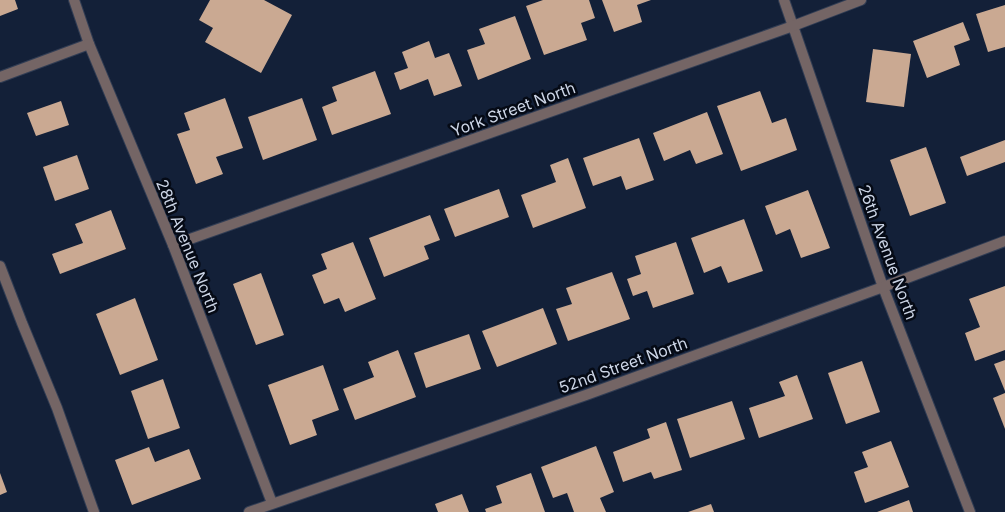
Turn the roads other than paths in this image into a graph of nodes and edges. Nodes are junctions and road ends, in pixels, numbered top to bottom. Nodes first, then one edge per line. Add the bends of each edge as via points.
1 (74, 0) edge
2 (784, 0) edge
3 (861, 0) edge
4 (793, 26) junction
5 (89, 44) junction
6 (0, 77) edge
7 (1005, 241) edge
8 (174, 245) junction
9 (0, 266) edge
10 (883, 287) junction
11 (272, 503) junction
12 (94, 512) edge
13 (249, 512) edge
14 (970, 512) edge

1 - 5 street, 28th Avenue North
2 - 4 street, 26th Avenue North
3 - 4 street, York Street North
4 - 8 street, York Street North
4 - 10 street, 26th Avenue North
5 - 6 street
5 - 8 street, 28th Avenue North
7 - 10 street, 52nd Street North
8 - 11 street, 28th Avenue North
9 - 12 street via 57,408
10 - 11 street, 52nd Street North via 586,395
10 - 14 street, 26th Avenue North
11 - 13 street, 52nd Street North

